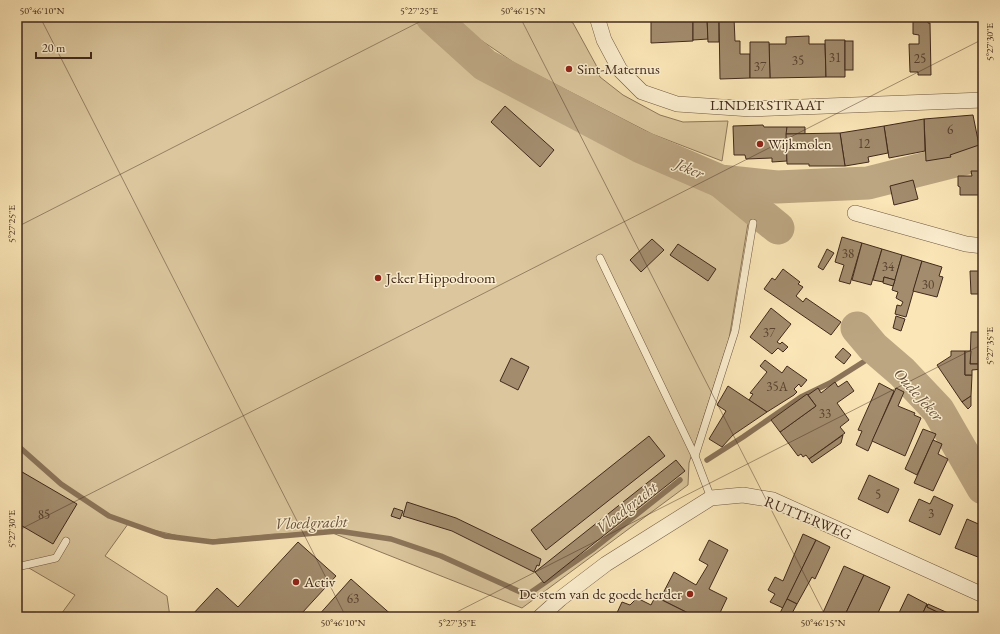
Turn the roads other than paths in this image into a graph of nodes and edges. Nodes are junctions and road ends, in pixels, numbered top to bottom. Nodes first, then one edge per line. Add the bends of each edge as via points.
1 (597, 17) edge
2 (983, 100) edge
3 (855, 213) dead end
4 (753, 223) dead end
5 (983, 246) edge
6 (600, 258) dead end
7 (695, 456) junction
8 (711, 498) junction
9 (66, 541) dead end
10 (17, 567) edge
11 (983, 595) edge
12 (540, 617) edge

1 - 2 street, LINDERSTRAAT via 604,40 620,70 642,92 677,104 751,109
3 - 5 street via 966,244
4 - 7 lane via 735,332
6 - 7 lane
7 - 8 lane
8 - 11 street, RUTTERWEG via 743,495 773,500
8 - 12 street, RUTTERWEG via 606,564
9 - 10 lane via 56,558

